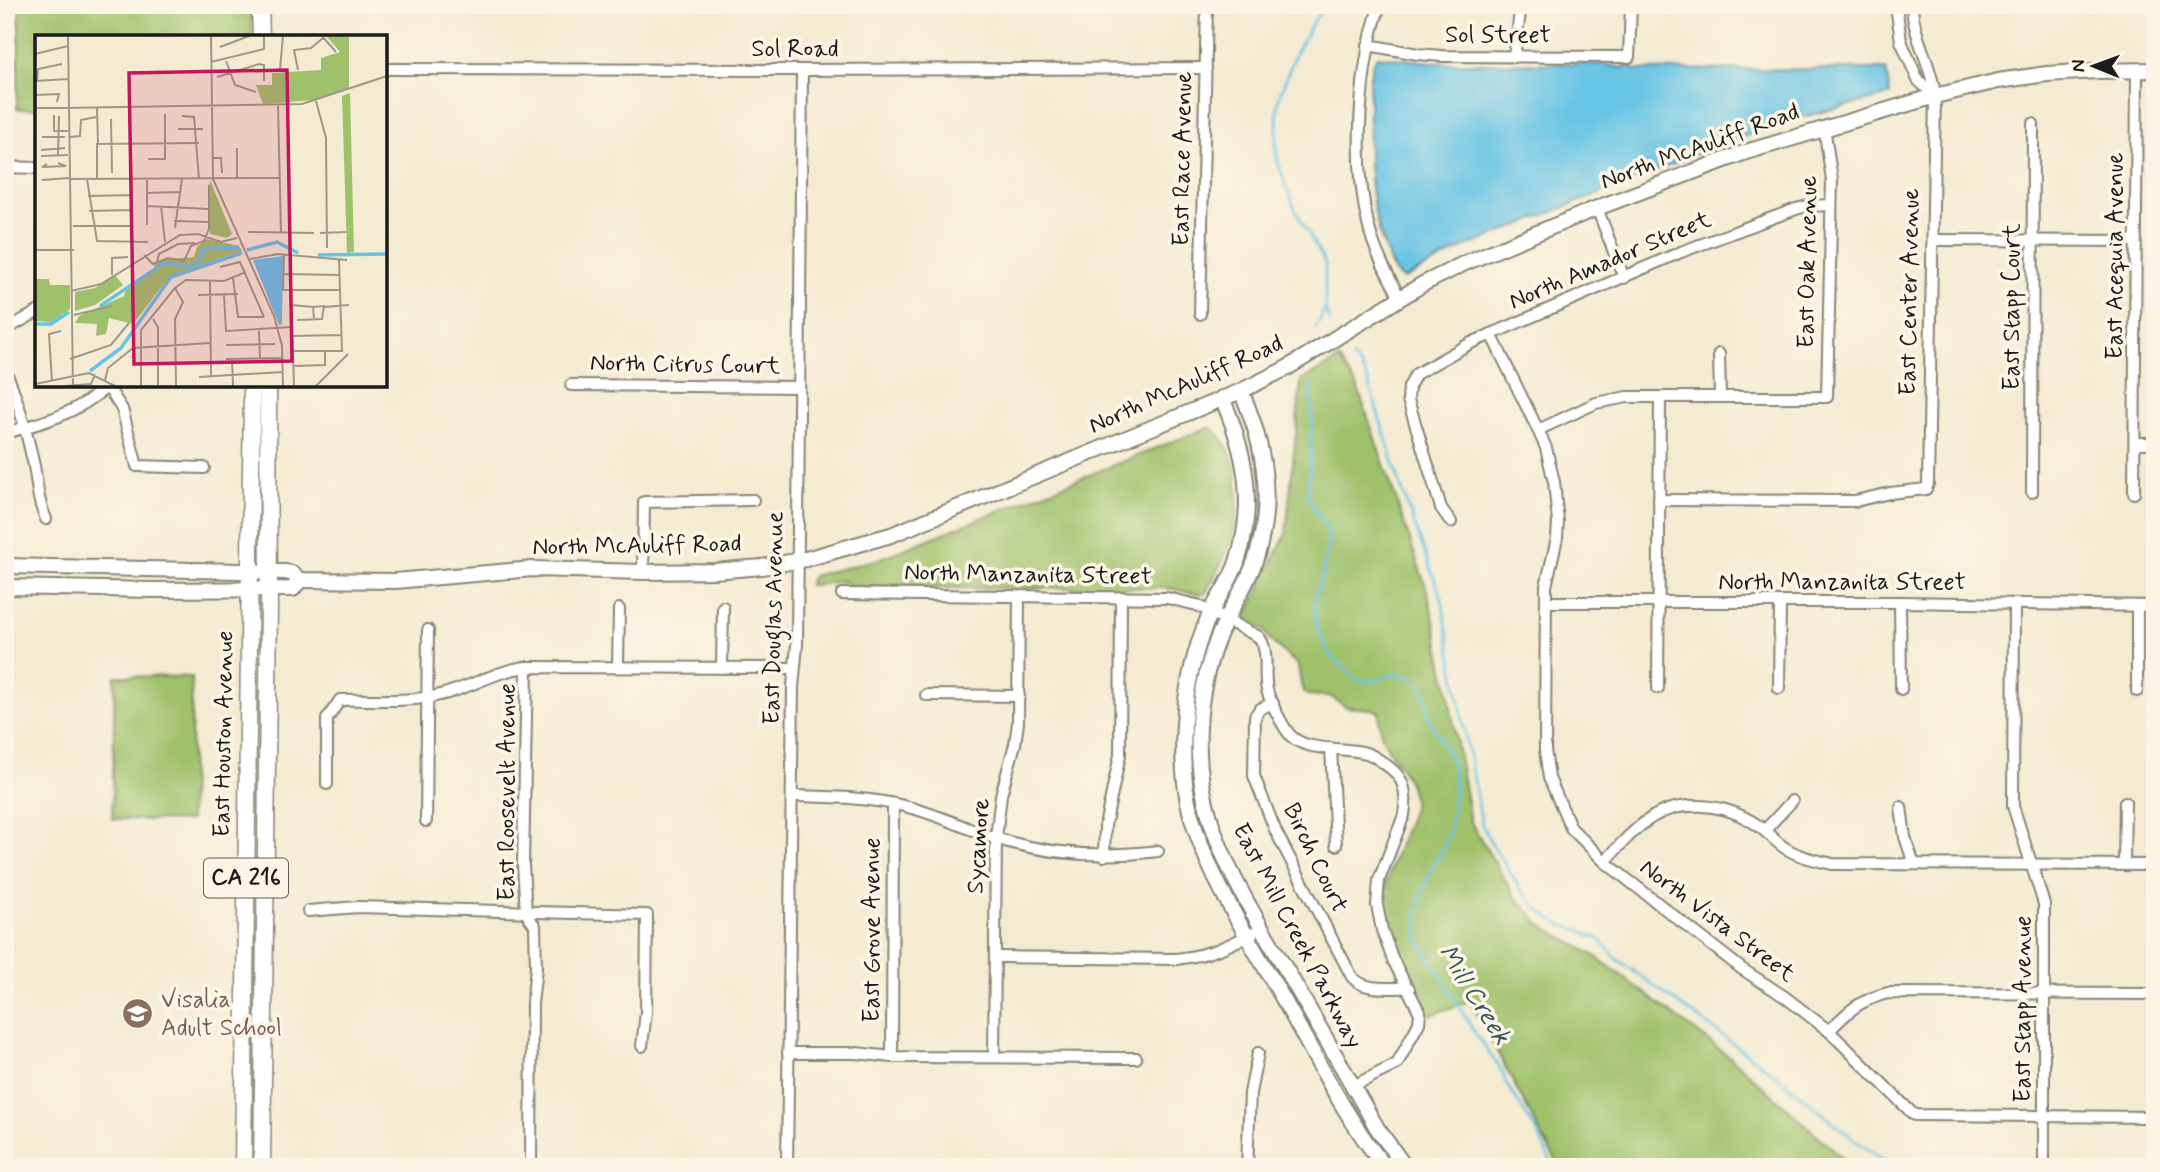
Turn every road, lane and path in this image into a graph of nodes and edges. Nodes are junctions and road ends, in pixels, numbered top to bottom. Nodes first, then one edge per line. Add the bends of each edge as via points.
1 (260, 5) edge
2 (1208, 5) edge
3 (1380, 5) edge
4 (1521, 5) edge
5 (1631, 5) edge
6 (1896, 5) edge
7 (1912, 5) edge
8 (261, 35) edge
9 (1368, 45) junction
10 (1514, 57) junction
11 (1206, 68) junction
12 (387, 69) edge
13 (802, 70) junction
14 (2137, 70) junction
15 (2155, 70) edge
16 (1935, 96) junction
17 (2033, 124) dead end
18 (1824, 127) junction
19 (5, 167) edge
20 (35, 169) edge
21 (1831, 205) junction
22 (1597, 208) junction
23 (1933, 240) junction
24 (2033, 241) junction
25 (2135, 242) junction
26 (1624, 278) junction
27 (1400, 298) junction
28 (35, 313) edge
29 (1200, 314) dead end
30 (5, 330) edge
31 (1491, 334) junction
32 (1719, 354) dead end
33 (5, 370) edge
34 (571, 385) dead end
35 (107, 387) edge
36 (109, 387) edge
37 (252, 387) edge
38 (268, 387) edge
39 (798, 387) junction
40 (1241, 391) junction
41 (1720, 396) junction
42 (1660, 397) junction
43 (1222, 398) junction
44 (25, 427) junction
45 (1538, 430) junction
46 (5, 433) edge
47 (2135, 443) junction
48 (2155, 443) edge
49 (204, 468) dead end
50 (2032, 492) dead end
51 (2134, 493) dead end
52 (752, 500) dead end
53 (1659, 500) junction
54 (46, 519) dead end
55 (1451, 522) dead end
56 (797, 561) junction
57 (5, 566) edge
58 (249, 571) junction
59 (269, 572) junction
60 (643, 572) junction
61 (300, 580) junction
62 (5, 587) edge
63 (249, 589) junction
64 (269, 589) junction
65 (842, 594) dead end
66 (1019, 597) junction
67 (1121, 597) junction
68 (1546, 602) junction
69 (1780, 602) junction
70 (1900, 602) junction
71 (1659, 603) junction
72 (2014, 605) junction
73 (2137, 606) junction
74 (2155, 606) edge
75 (723, 607) dead end
76 (619, 609) dead end
77 (1210, 612) junction
78 (1226, 619) junction
79 (428, 630) dead end
80 (618, 666) junction
81 (722, 666) junction
82 (527, 667) junction
83 (794, 668) junction
84 (1658, 688) dead end
85 (1779, 688) dead end
86 (1900, 689) dead end
87 (2137, 691) dead end
88 (926, 695) dead end
89 (1019, 696) junction
90 (426, 697) junction
91 (1273, 703) junction
92 (1331, 748) junction
93 (327, 784) dead end
94 (792, 796) junction
95 (1792, 801) dead end
96 (2125, 802) dead end
97 (893, 804) junction
98 (1901, 807) dead end
99 (426, 821) dead end
100 (1765, 831) junction
101 (996, 838) junction
102 (1336, 845) dead end
103 (1158, 851) dead end
104 (1104, 856) junction
105 (1605, 862) junction
106 (1914, 864) junction
107 (2124, 865) junction
108 (2155, 865) edge
109 (2032, 866) junction
110 (308, 911) dead end
111 (526, 913) junction
112 (1262, 928) junction
113 (1247, 936) junction
114 (995, 957) junction
115 (1409, 988) junction
116 (2045, 993) junction
117 (2155, 995) edge
118 (1829, 1031) junction
119 (642, 1046) dead end
120 (788, 1053) junction
121 (1258, 1053) dead end
122 (892, 1057) junction
123 (994, 1057) junction
124 (1136, 1058) dead end
125 (244, 1064) junction
126 (1353, 1086) junction
127 (2043, 1117) junction
128 (2155, 1117) edge
129 (243, 1167) edge
130 (252, 1167) edge
131 (262, 1167) edge
132 (531, 1167) edge
133 (656, 1167) edge
134 (692, 1167) edge
135 (787, 1167) edge
136 (1247, 1167) edge
137 (1385, 1167) edge
138 (1405, 1167) edge
139 (2044, 1167) edge

1 - 8 main road
2 - 11 street, East Race Avenue
3 - 9 street
4 - 10 street
5 - 10 street, Sol Street via 1629,57
6 - 16 street via 1901,41 1918,80
7 - 16 street, East Center Avenue
9 - 10 street, Sol Street via 1418,54
9 - 27 street via 1362,92 1362,180 1368,224
11 - 13 street, Sol Road
11 - 29 street, East Race Avenue
12 - 13 street, Sol Road
13 - 39 street, East Douglas Avenue
14 - 15 street, North McAuliff Road
14 - 16 street, North McAuliff Road via 2047,74
14 - 25 street, East Acequia Avenue
16 - 18 street, North McAuliff Road
16 - 23 street, East Center Avenue
17 - 24 street, East Stapp Court
18 - 21 street, East Oak Avenue
18 - 22 street, North McAuliff Road
19 - 20 street
21 - 26 street, North Amador Street via 1796,209
21 - 41 street, East Oak Avenue via 1827,397
22 - 26 street
22 - 27 street, North McAuliff Road via 1465,263
23 - 24 street
23 - 53 street, East Center Avenue via 1926,489 1846,501
24 - 25 street
24 - 50 street, East Stapp Court
25 - 47 street, East Acequia Avenue
26 - 31 street, North Amador Street
27 - 40 street, North McAuliff Road
28 - 30 street
31 - 45 street, North Vista Street
31 - 55 street, North Amador Street via 1416,374 1409,387 1408,400 1441,508
32 - 41 street
33 - 44 street
34 - 39 street, North Citrus Court
35 - 44 street via 65,415
36 - 49 street via 122,409 137,466
37 - 58 main road, East Houston Avenue / CA 216
38 - 59 main road, East Houston Avenue / CA 216
39 - 56 street, East Douglas Avenue
40 - 43 street, North McAuliff Road
40 - 78 street, East Mill Creek Parkway via 1257,430 1266,511 1256,559
41 - 42 street
42 - 45 street via 1596,403
42 - 53 street
43 - 56 street, North McAuliff Road via 891,535
43 - 77 street, East Mill Creek Parkway via 1244,459 1247,505 1236,565
44 - 46 street
44 - 54 street via 38,501
45 - 68 street, North Vista Street via 1550,463 1558,522
47 - 48 street
47 - 51 street, East Acequia Avenue
52 - 60 street via 644,502
53 - 71 street
56 - 60 street, North McAuliff Road via 729,570
56 - 83 street, East Douglas Avenue
57 - 58 street, North McAuliff Road
58 - 59 street, North McAuliff Road
58 - 63 main road, East Houston Avenue / CA 216
59 - 61 street, North McAuliff Road via 292,573
59 - 64 main road, East Houston Avenue / CA 216
60 - 61 street, North McAuliff Road via 533,569 395,581
61 - 64 street, North McAuliff Road via 293,589
62 - 63 street, North McAuliff Road
63 - 64 street, North McAuliff Road
63 - 125 main road, East Houston Avenue / CA 216
64 - 131 main road, East Houston Avenue / CA 216
65 - 66 street, North Manzanita Street
66 - 67 street, North Manzanita Street
66 - 89 street, Sycamore
67 - 77 street, North Manzanita Street via 1181,600
67 - 104 street via 1120,755 1105,827
68 - 71 street, North Manzanita Street
68 - 105 street, North Vista Street via 1545,750 1549,778 1571,828
69 - 70 street, North Manzanita Street
69 - 71 street, North Manzanita Street
69 - 85 street
70 - 72 street, North Manzanita Street
70 - 86 street
71 - 84 street
72 - 73 street, North Manzanita Street
72 - 109 street, East Stapp Avenue via 2013,806
73 - 74 street, North Manzanita Street
73 - 87 street
75 - 81 street
76 - 80 street
77 - 78 street, North Manzanita Street
77 - 113 street, East Mill Creek Parkway via 1186,698 1185,781 1199,839
78 - 91 street, North Manzanita Street via 1262,641 1267,690
78 - 112 street, East Mill Creek Parkway via 1204,686 1200,767 1208,817 1228,867
79 - 90 street
80 - 81 street
80 - 82 street
81 - 83 street
82 - 90 street
82 - 111 street, East Roosevelt Avenue
83 - 94 street, East Douglas Avenue
88 - 89 street
89 - 101 street, Sycamore via 1016,744 1001,795
90 - 93 street via 340,700 327,719
90 - 99 street
91 - 92 street, North Manzanita Street via 1293,738
91 - 115 street, Birch Court via 1255,716 1254,776 1276,832 1352,977 1368,987
92 - 102 street
92 - 115 street, North Manzanita Street via 1368,753 1395,771 1405,787 1404,815 1379,880 1377,905 1393,960
94 - 97 street via 857,797
94 - 120 street, East Douglas Avenue
95 - 100 street
96 - 107 street
97 - 101 street
97 - 122 street, East Grove Avenue
98 - 106 street
100 - 105 street via 1733,811 1705,805 1675,809 1650,818
100 - 106 street via 1786,848 1832,864
101 - 104 street via 1052,852
101 - 114 street, Sycamore
103 - 104 street
105 - 118 street, North Vista Street via 1742,970
106 - 109 street
107 - 108 street
107 - 109 street
109 - 116 street, East Stapp Avenue via 2044,904
110 - 111 street via 358,907
111 - 119 street via 647,915
111 - 132 street, East Roosevelt Avenue via 535,926 536,968
112 - 113 street
112 - 126 street, East Mill Creek Parkway
113 - 114 street via 1200,956
113 - 137 street, East Mill Creek Parkway via 1352,1122
114 - 123 street, Sycamore
115 - 126 street, North Manzanita Street via 1420,1013 1419,1023 1397,1064
116 - 117 street
116 - 118 street via 1888,993 1853,1007
116 - 127 street, East Stapp Avenue
118 - 127 street, North Vista Street via 1914,1115
120 - 122 street
120 - 135 street, East Douglas Avenue
121 - 136 street via 1250,1093
122 - 123 street
123 - 124 street
125 - 129 main road, East Houston Avenue / CA 216
125 - 130 main road via 251,1068 254,1079
126 - 138 street, East Mill Creek Parkway
127 - 128 street, North Vista Street
127 - 139 street, East Stapp Avenue
133 - 134 street

